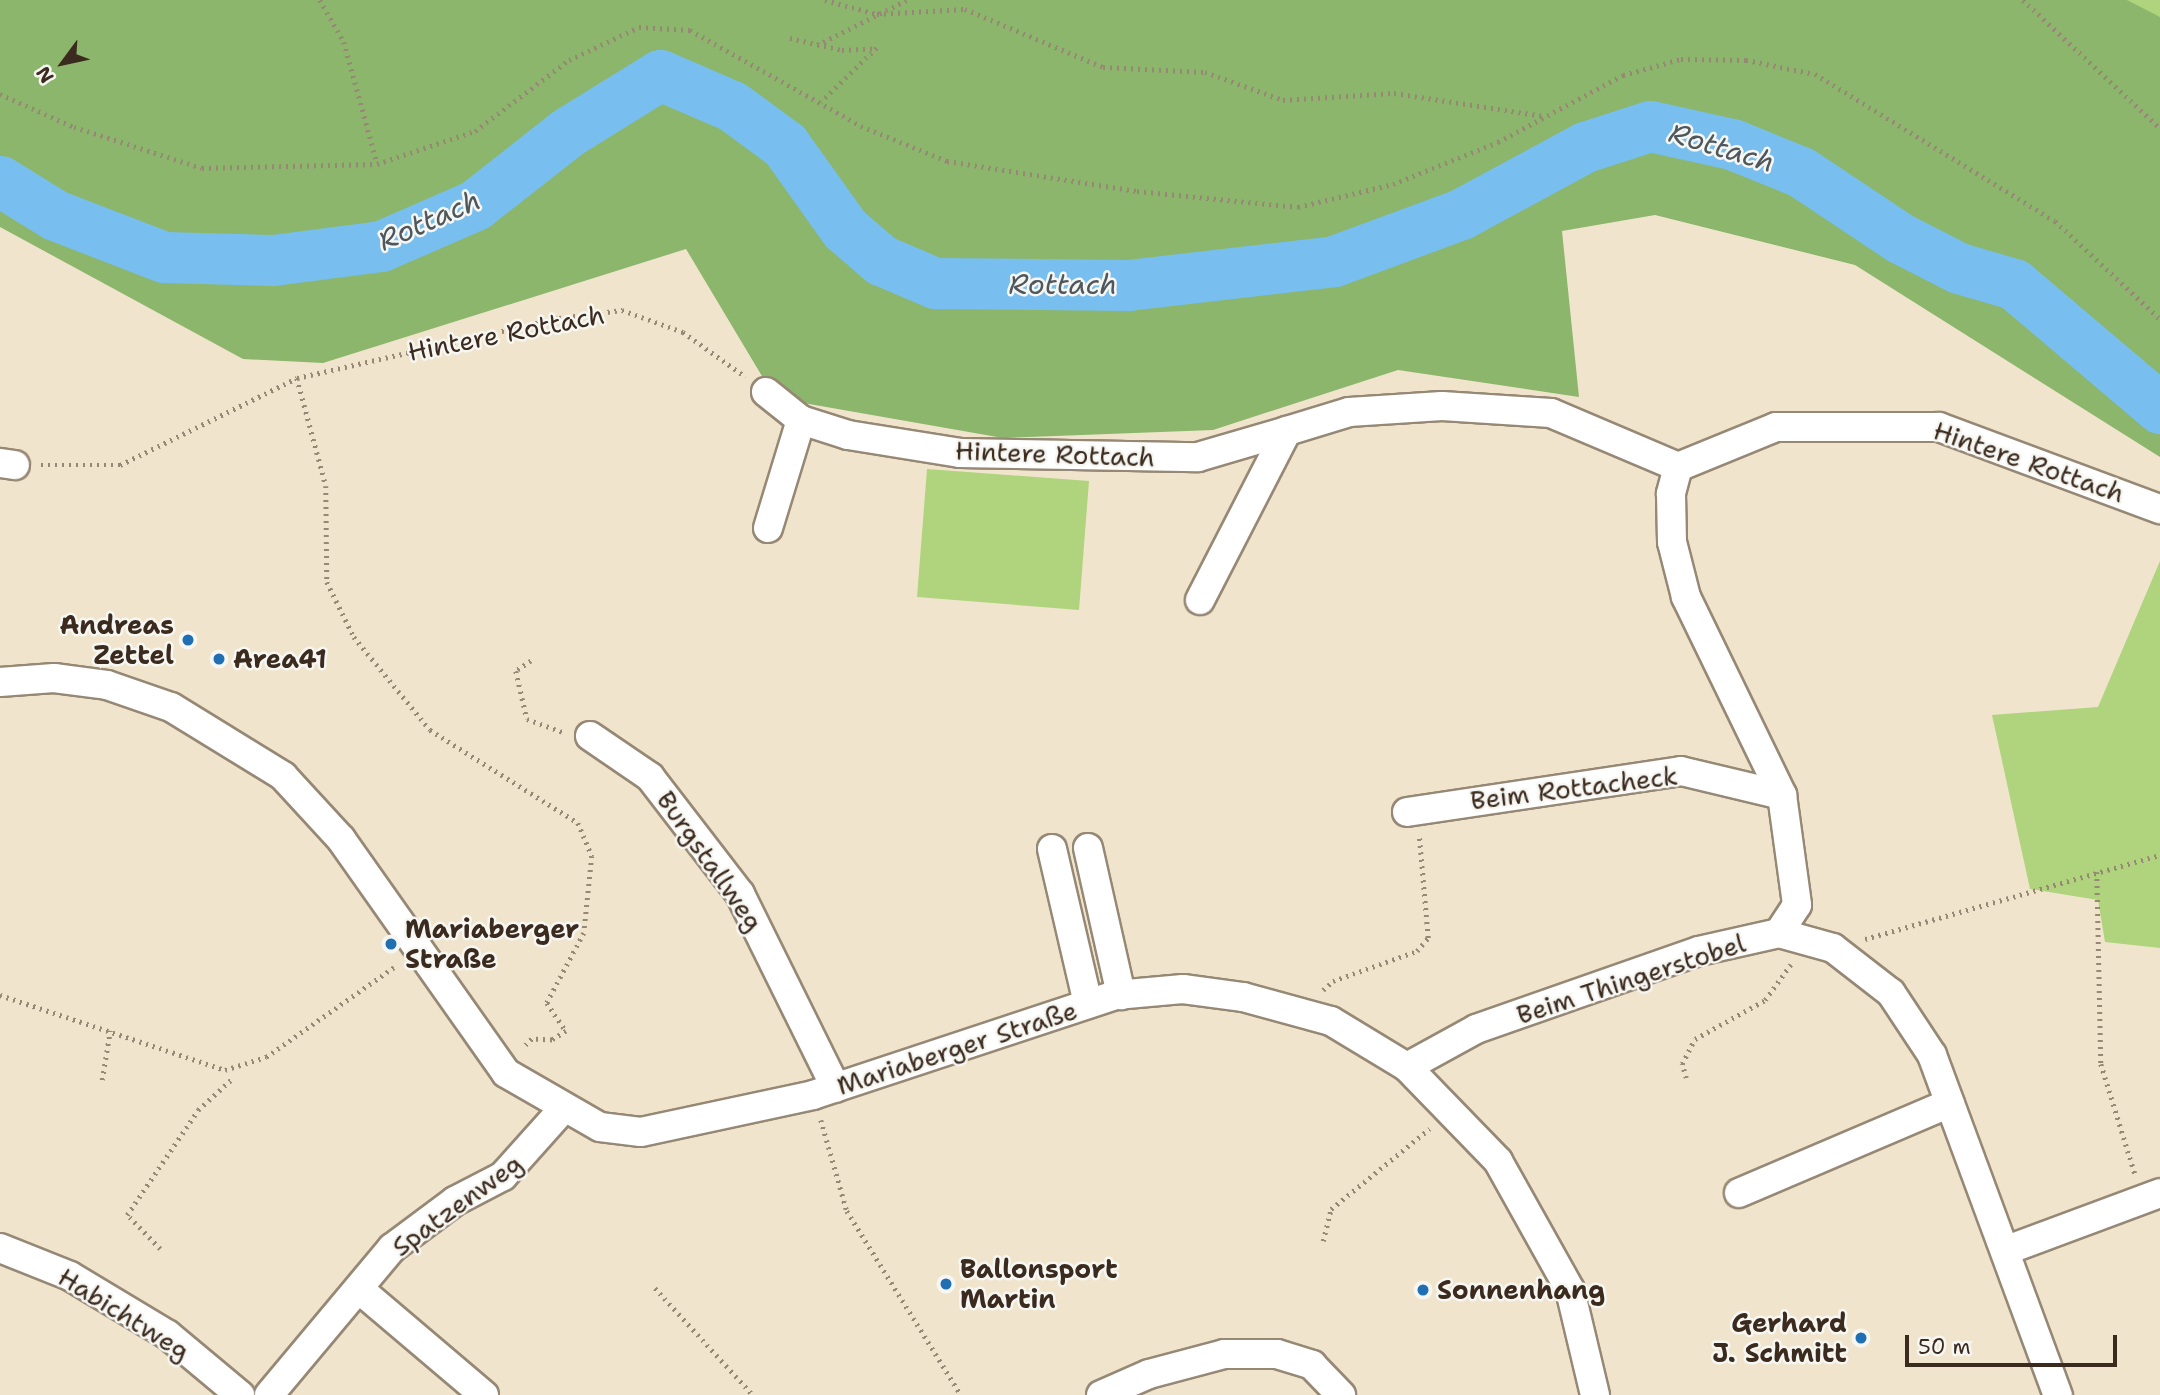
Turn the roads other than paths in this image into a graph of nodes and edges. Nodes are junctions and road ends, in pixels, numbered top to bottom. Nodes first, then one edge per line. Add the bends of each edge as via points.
1 (766, 392) road end
2 (801, 420) junction
3 (1287, 430) junction
4 (1678, 467) junction
5 (2160, 509) edge
6 (768, 528) dead end
7 (1200, 600) dead end
8 (0, 682) edge
9 (577, 734) road end
10 (1782, 795) junction
11 (1412, 811) road end
12 (1088, 848) dead end
13 (1052, 849) dead end
14 (1791, 935) junction
15 (1121, 995) junction
16 (1087, 1004) junction
17 (1407, 1067) junction
18 (824, 1091) junction
19 (1950, 1103) junction
20 (562, 1110) junction
21 (1739, 1193) dead end
22 (2151, 1197) edge
23 (0, 1248) edge
24 (2007, 1251) junction
25 (359, 1289) junction
26 (240, 1395) edge
27 (269, 1395) edge
28 (484, 1395) edge
29 (1101, 1395) edge
30 (1341, 1395) edge
31 (1595, 1395) edge
32 (2058, 1395) edge

1 - 2 street, Hintere Rottach
2 - 3 street, Hintere Rottach via 848,435 960,453 1086,458 1198,457
2 - 6 street
3 - 4 street, Hintere Rottach via 1349,412 1443,406 1551,413
3 - 7 street
4 - 5 street, Hintere Rottach via 1776,427 1939,427
4 - 10 street via 1671,494 1672,542 1686,597
8 - 20 street, Mariaberger Straße via 54,678 107,685 171,706 237,743 283,776 341,839 506,1073
9 - 18 street, Burgstallweg via 650,777 740,894
10 - 11 street, Beim Rottacheck via 1681,771
10 - 14 street via 1797,905
12 - 15 street
13 - 16 street
14 - 17 street, Beim Thingerstobel via 1699,951 1476,1029
14 - 19 street via 1833,948 1891,993 1932,1055
15 - 16 street, Mariaberger Straße
15 - 17 street, Mariaberger Straße via 1183,989 1303,1011
16 - 18 street, Mariaberger Straße
17 - 31 street, Mariaberger Straße via 1498,1161 1570,1290
18 - 20 street, Mariaberger Straße via 641,1132 600,1127
19 - 21 street
19 - 24 street
20 - 25 street, Spatzenweg via 503,1176 455,1200 393,1248
22 - 24 street
23 - 26 street, Habichtweg via 70,1276 148,1322
24 - 32 street
25 - 27 street, Spatzenweg
25 - 28 street
29 - 30 street via 1149,1374 1224,1354 1277,1354 1312,1366

